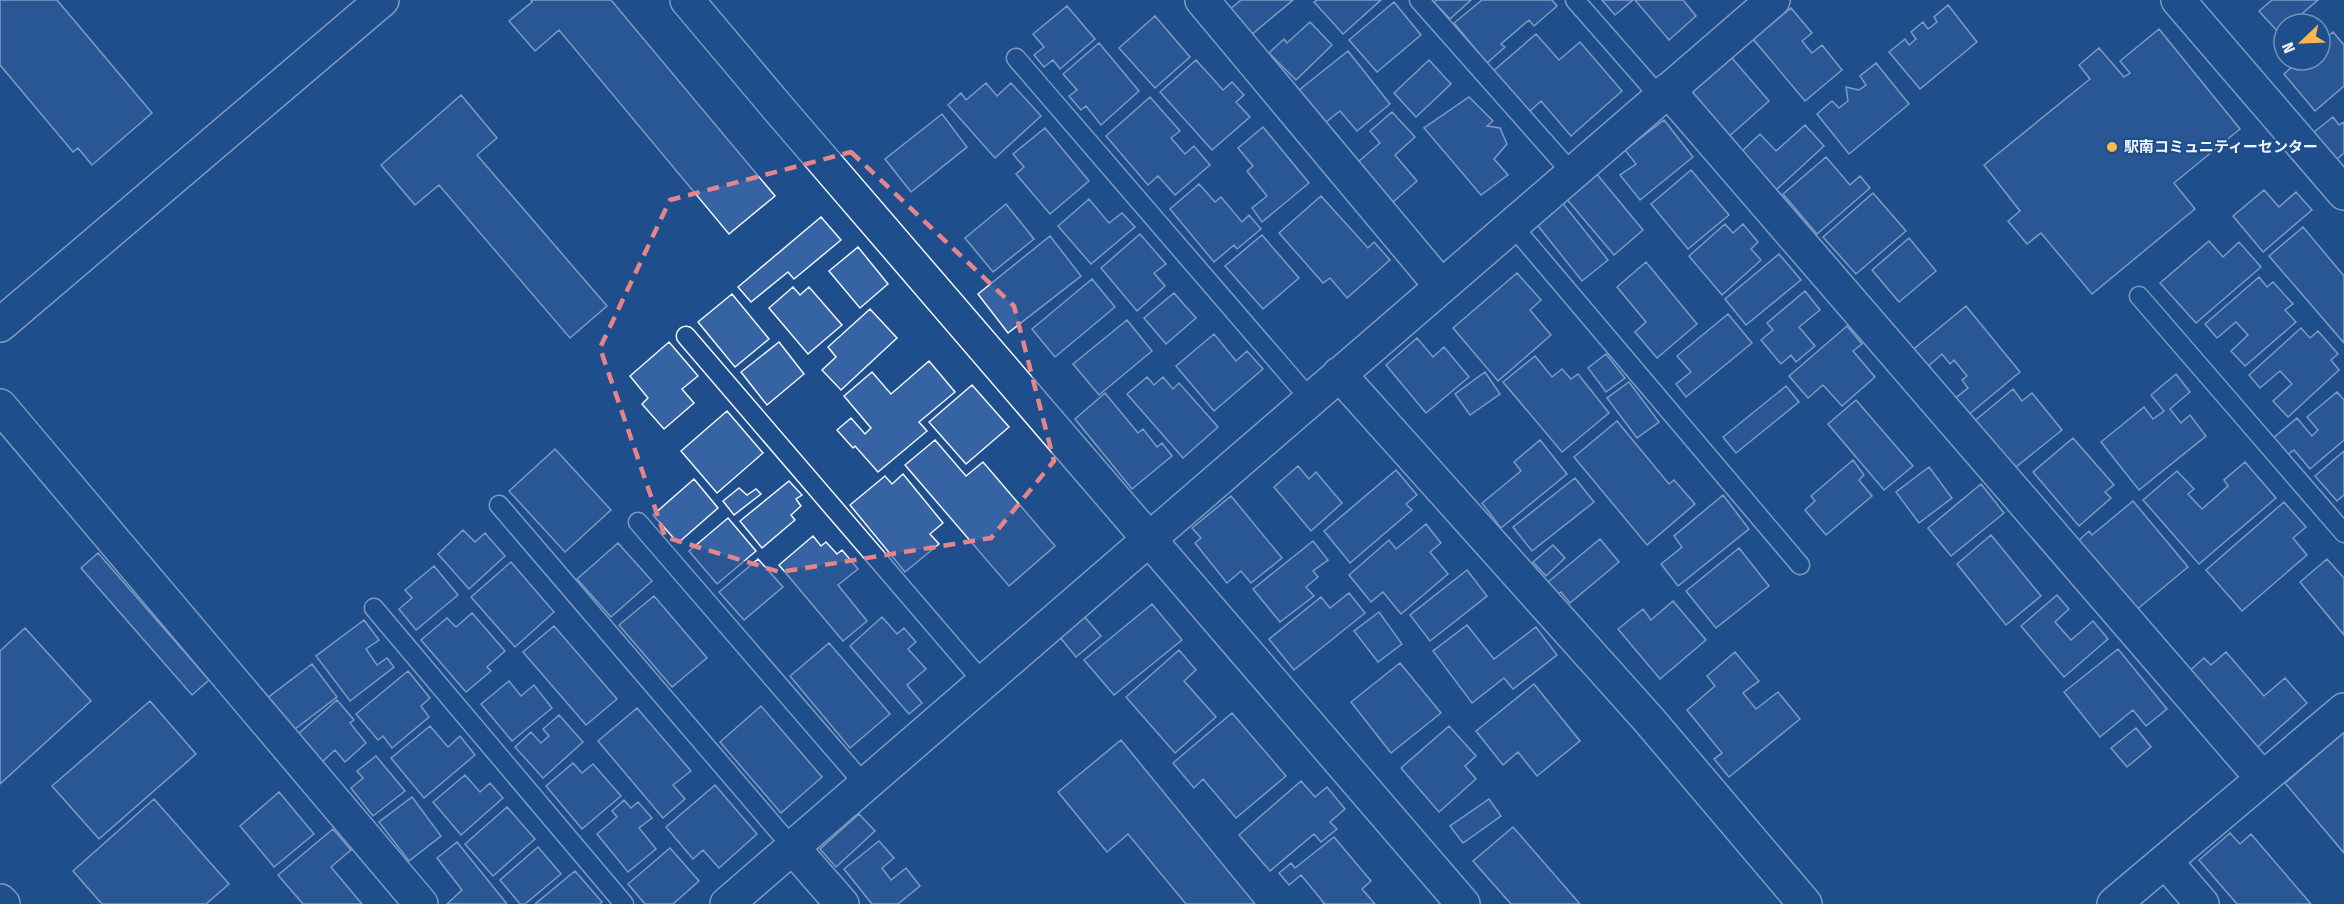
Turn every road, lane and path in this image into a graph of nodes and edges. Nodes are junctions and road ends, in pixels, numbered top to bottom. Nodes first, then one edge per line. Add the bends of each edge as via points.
1 (382, 0) edge
2 (687, 0) edge
3 (1202, 0) edge
4 (1419, 0) edge
5 (1575, 0) edge
6 (1773, 0) edge
7 (2178, 0) edge
8 (1016, 58) dead end
9 (1664, 94) junction
10 (1572, 173) junction
11 (2344, 193) edge
12 (1512, 225) junction
13 (1441, 286) junction
14 (2139, 296) dead end
15 (0, 326) edge
16 (686, 336) dead end
17 (1339, 374) junction
18 (1310, 399) junction
19 (0, 406) edge
20 (499, 505) dead end
21 (638, 522) dead end
22 (2344, 533) edge
23 (1148, 538) junction
24 (1800, 566) dead end
25 (374, 608) dead end
26 (983, 682) junction
27 (2344, 710) edge
28 (2262, 778) junction
29 (865, 785) junction
30 (793, 848) junction
31 (2165, 861) junction
32 (422, 904) edge
33 (624, 904) edge
34 (727, 904) edge
35 (842, 904) edge
36 (1463, 904) edge
37 (1805, 904) edge
38 (2114, 904) edge
39 (2202, 904) edge

1 - 15 street
2 - 23 street
3 - 13 street
4 - 10 lane
5 - 9 lane
6 - 9 street
7 - 11 street
8 - 18 lane
9 - 10 street
9 - 28 street
10 - 12 street
12 - 13 street
12 - 24 lane
13 - 17 street
14 - 22 lane
16 - 26 lane
17 - 18 street
17 - 37 street via 1649,720
18 - 23 street
19 - 32 street
20 - 30 lane
21 - 29 lane
23 - 26 street
23 - 36 street
25 - 33 lane
26 - 29 street
27 - 28 street
28 - 31 street
29 - 30 street
30 - 34 street
30 - 35 street
31 - 38 street
31 - 39 street

